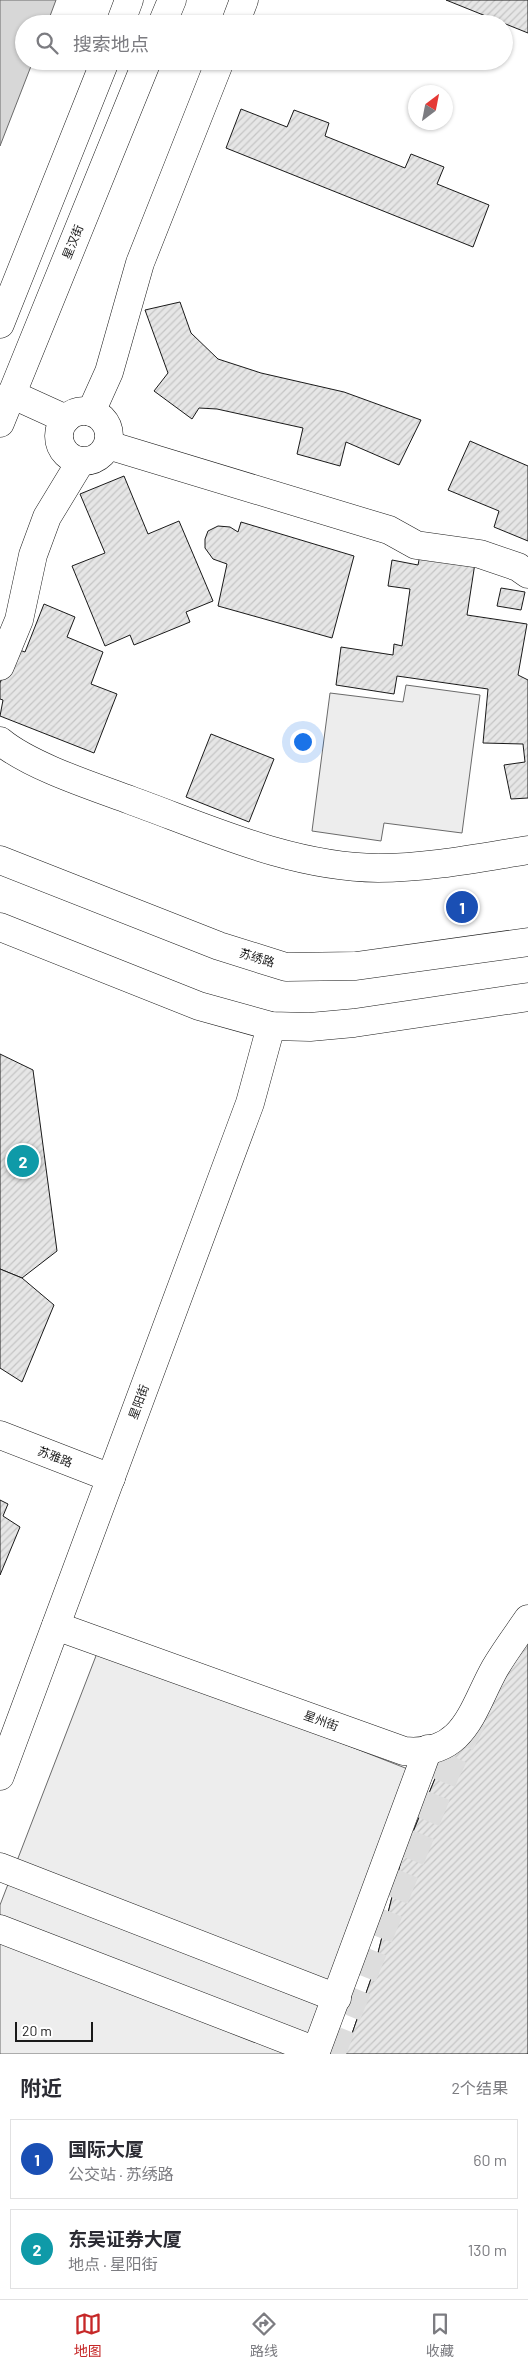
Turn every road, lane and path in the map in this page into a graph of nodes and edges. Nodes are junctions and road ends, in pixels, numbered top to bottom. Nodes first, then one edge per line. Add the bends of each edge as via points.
1 (129, 0) edge
2 (172, 0) edge
3 (244, 0) edge
4 (123, 15) edge
5 (166, 15) edge
6 (238, 15) edge
7 (101, 70) edge
8 (143, 70) edge
9 (216, 70) edge
10 (0, 324) edge
11 (11, 394) junction
12 (79, 415) junction
13 (0, 423) edge
14 (108, 445) junction
15 (81, 461) junction
16 (528, 574) edge
17 (0, 666) edge
18 (0, 741) edge
19 (528, 850) edge
20 (0, 860) edge
21 (0, 927) edge
22 (528, 942) edge
23 (528, 997) edge
24 (271, 1026) junction
25 (0, 1435) edge
26 (111, 1478) junction
27 (528, 1620) edge
28 (56, 1626) junction
29 (428, 1749) junction
30 (0, 1776) edge
31 (0, 1867) edge
32 (0, 1929) edge
33 (337, 1998) junction
34 (316, 2053) edge

1 - 4 street
2 - 5 street
3 - 6 street
7 - 10 street
8 - 11 street, 星汉街
9 - 12 street via 140,263 109,372
11 - 12 street
11 - 13 street, 星汉街
12 - 14 street via 105,421 110,437
12 - 15 street via 62,425 60,440 67,454
14 - 15 street via 97,458
14 - 16 street via 389,530 416,545 480,554 518,567
15 - 17 street via 47,517 33,555 19,620
18 - 19 street via 15,753 101,789 280,854 326,863 384,868 420,867
20 - 22 street, 苏绣路 via 220,946 286,967 356,966
21 - 24 street via 199,1006
23 - 24 street via 354,1023
24 - 26 street, 星阳街 via 250,1103
25 - 26 street, 苏雅路
26 - 28 street, 星阳街
27 - 29 street, 星州街 via 495,1668 458,1736
28 - 29 street, 星州街 via 404,1751
28 - 30 street, 星阳街
29 - 33 street
31 - 33 street
32 - 34 street
33 - 34 street

